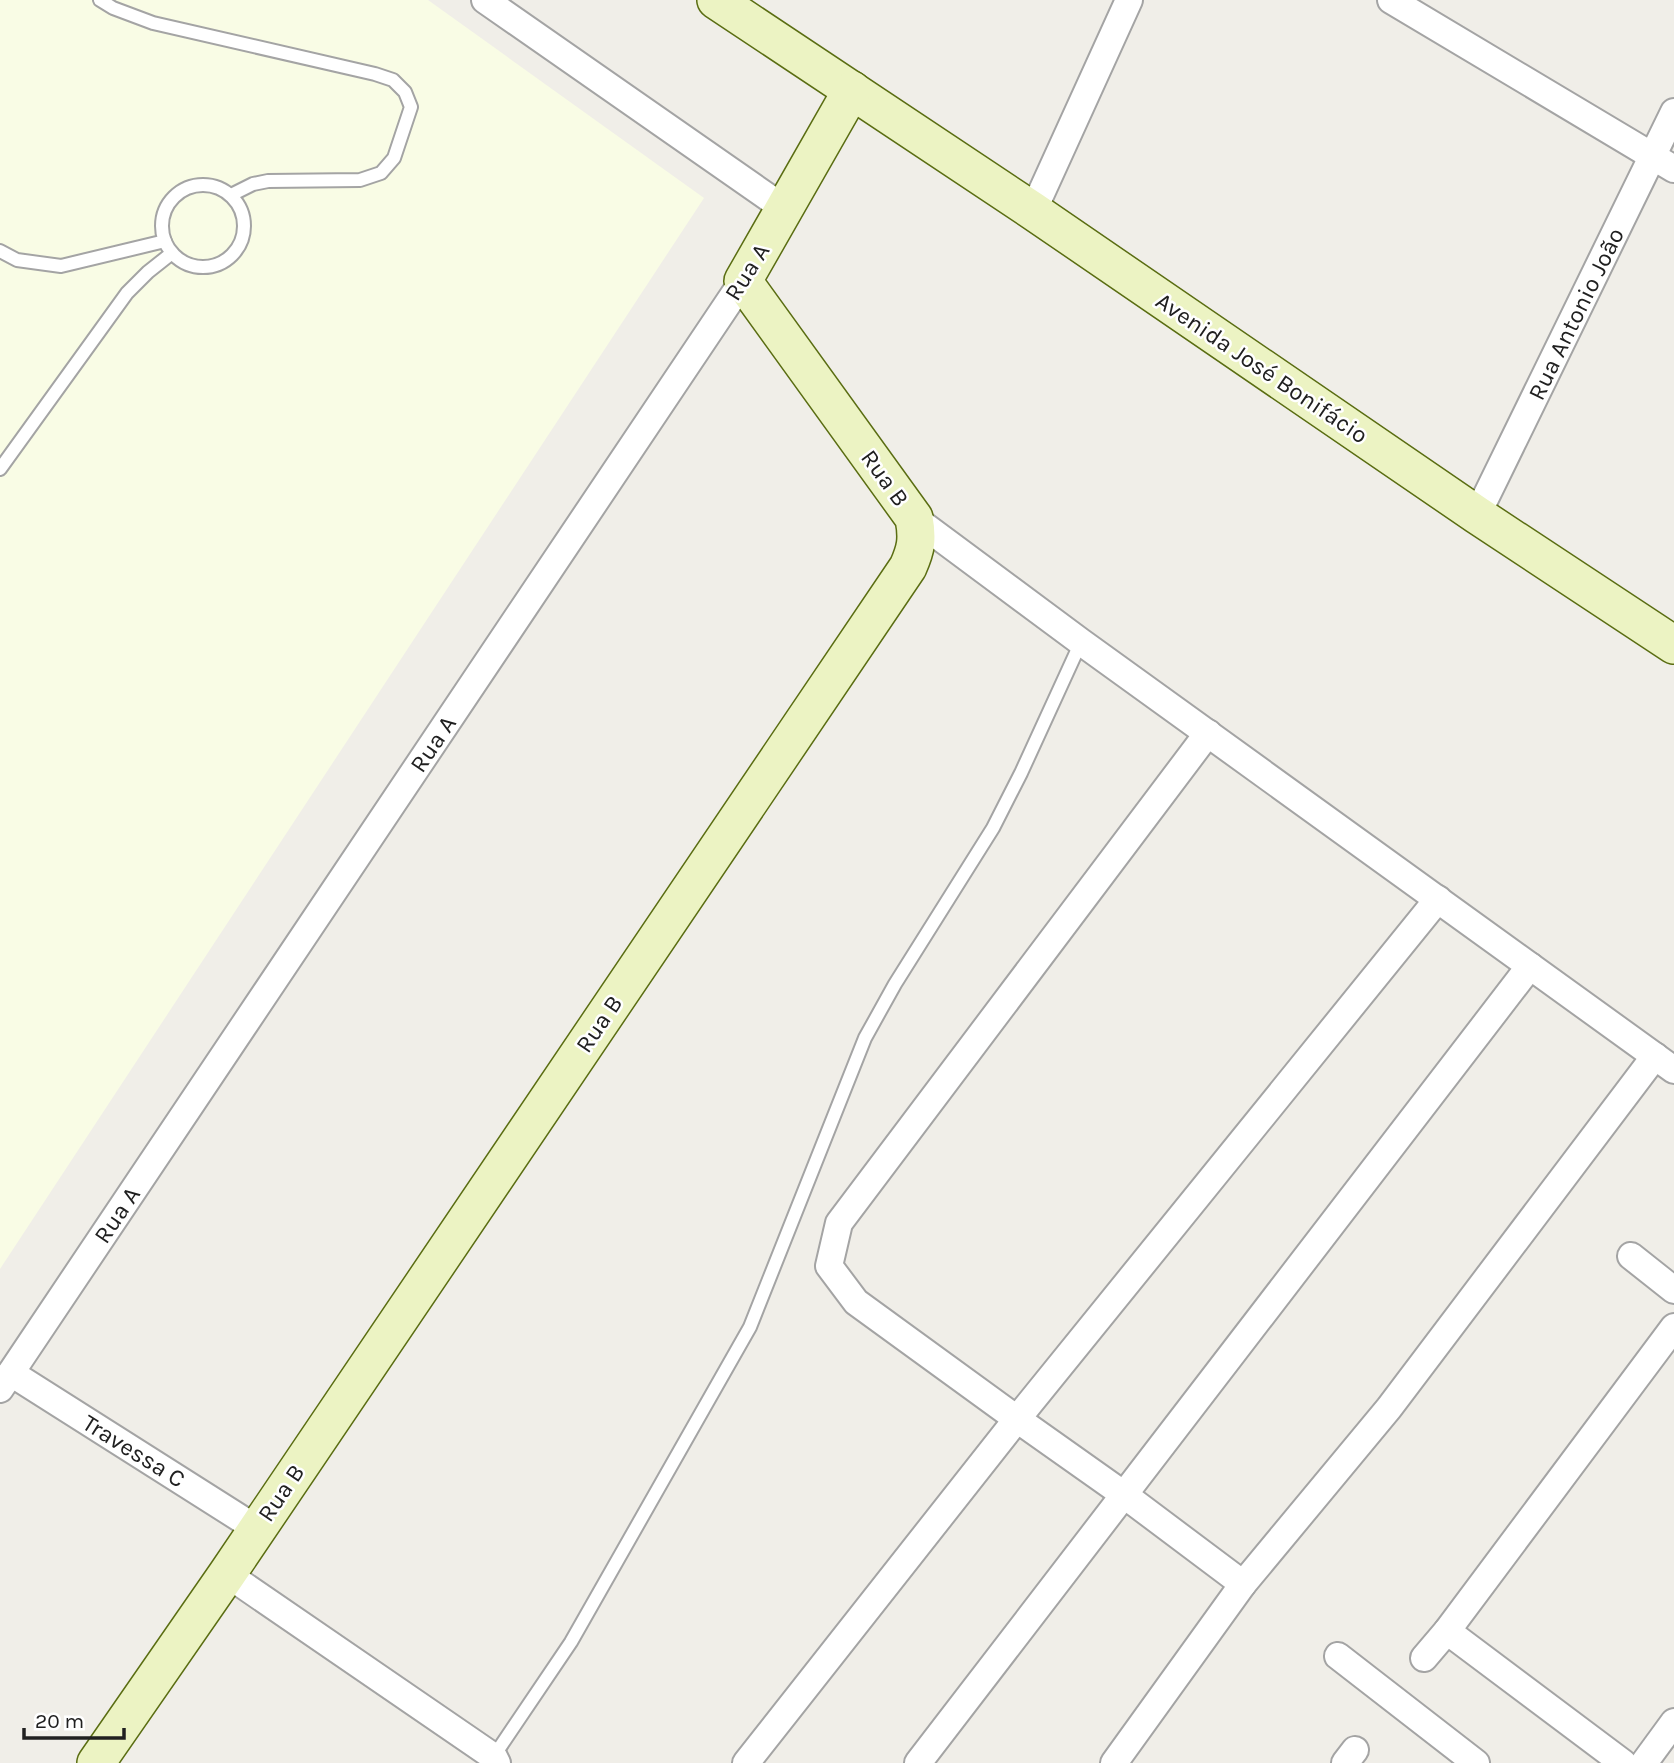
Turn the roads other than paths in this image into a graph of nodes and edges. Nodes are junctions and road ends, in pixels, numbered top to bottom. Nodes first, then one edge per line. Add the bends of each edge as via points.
1 (100, 0) edge
2 (485, 0) edge
3 (716, 0) edge
4 (1129, 0) edge
5 (1391, 0) edge
6 (852, 90) junction
7 (1674, 113) edge
8 (1664, 163) edge
9 (231, 195) junction
10 (785, 209) junction
11 (1033, 211) junction
12 (165, 241) junction
13 (0, 251) edge
14 (172, 253) junction
15 (743, 281) junction
16 (0, 469) edge
17 (1477, 515) junction
18 (914, 518) junction
19 (1081, 642) junction
20 (1674, 645) edge
21 (1208, 733) junction
22 (1438, 899) junction
23 (1531, 966) junction
24 (1665, 1063) edge
25 (1631, 1256) dead end
26 (1674, 1290) edge
27 (1674, 1327) edge
28 (5, 1381) edge
29 (1017, 1419) junction
30 (1124, 1493) junction
31 (257, 1529) junction
32 (227, 1574) junction
33 (1244, 1584) junction
34 (1447, 1631) junction
35 (1338, 1656) dead end
36 (1424, 1658) dead end
37 (1674, 1722) edge
38 (493, 1761) edge
39 (96, 1763) edge
40 (746, 1763) edge
41 (918, 1763) edge
42 (1114, 1763) edge
43 (1476, 1763) edge
44 (1623, 1763) edge
45 (1644, 1763) edge

1 - 9 lane via 153,23 375,74 393,80 405,92 411,107 394,158 381,173 360,180 268,181
2 - 10 street
3 - 6 street, Avenida José Bonifácio
4 - 11 street
5 - 8 street
6 - 10 street, Rua A
6 - 11 street, Avenida José Bonifácio
7 - 8 street, Rua Antonio João
8 - 17 street, Rua Antonio João
9 - 12 lane via 207,185 181,191 164,213
9 - 14 lane via 244,221 239,246 231,256 208,267 194,266
10 - 15 street, Rua A
11 - 17 street, Avenida José Bonifácio
12 - 13 lane via 61,266 17,260
12 - 14 lane
14 - 16 lane via 127,293
15 - 18 street, Rua B
15 - 28 street, Rua A
17 - 20 street, Avenida José Bonifácio
18 - 19 street
18 - 31 street, Rua B via 916,549 908,567
19 - 21 street
19 - 38 lane via 993,828 865,1038 750,1327 571,1642
21 - 22 street
21 - 29 street via 839,1223 830,1266 856,1302
22 - 23 street
22 - 29 street
23 - 24 street
23 - 30 street
24 - 33 street
25 - 26 street
27 - 34 street
28 - 31 street, Travessa C
29 - 30 street
29 - 40 street
30 - 33 street
30 - 41 street
31 - 32 street, Rua B
32 - 38 street
32 - 39 street, Rua B
33 - 42 street
34 - 36 street
34 - 44 street
35 - 43 street
37 - 45 street

